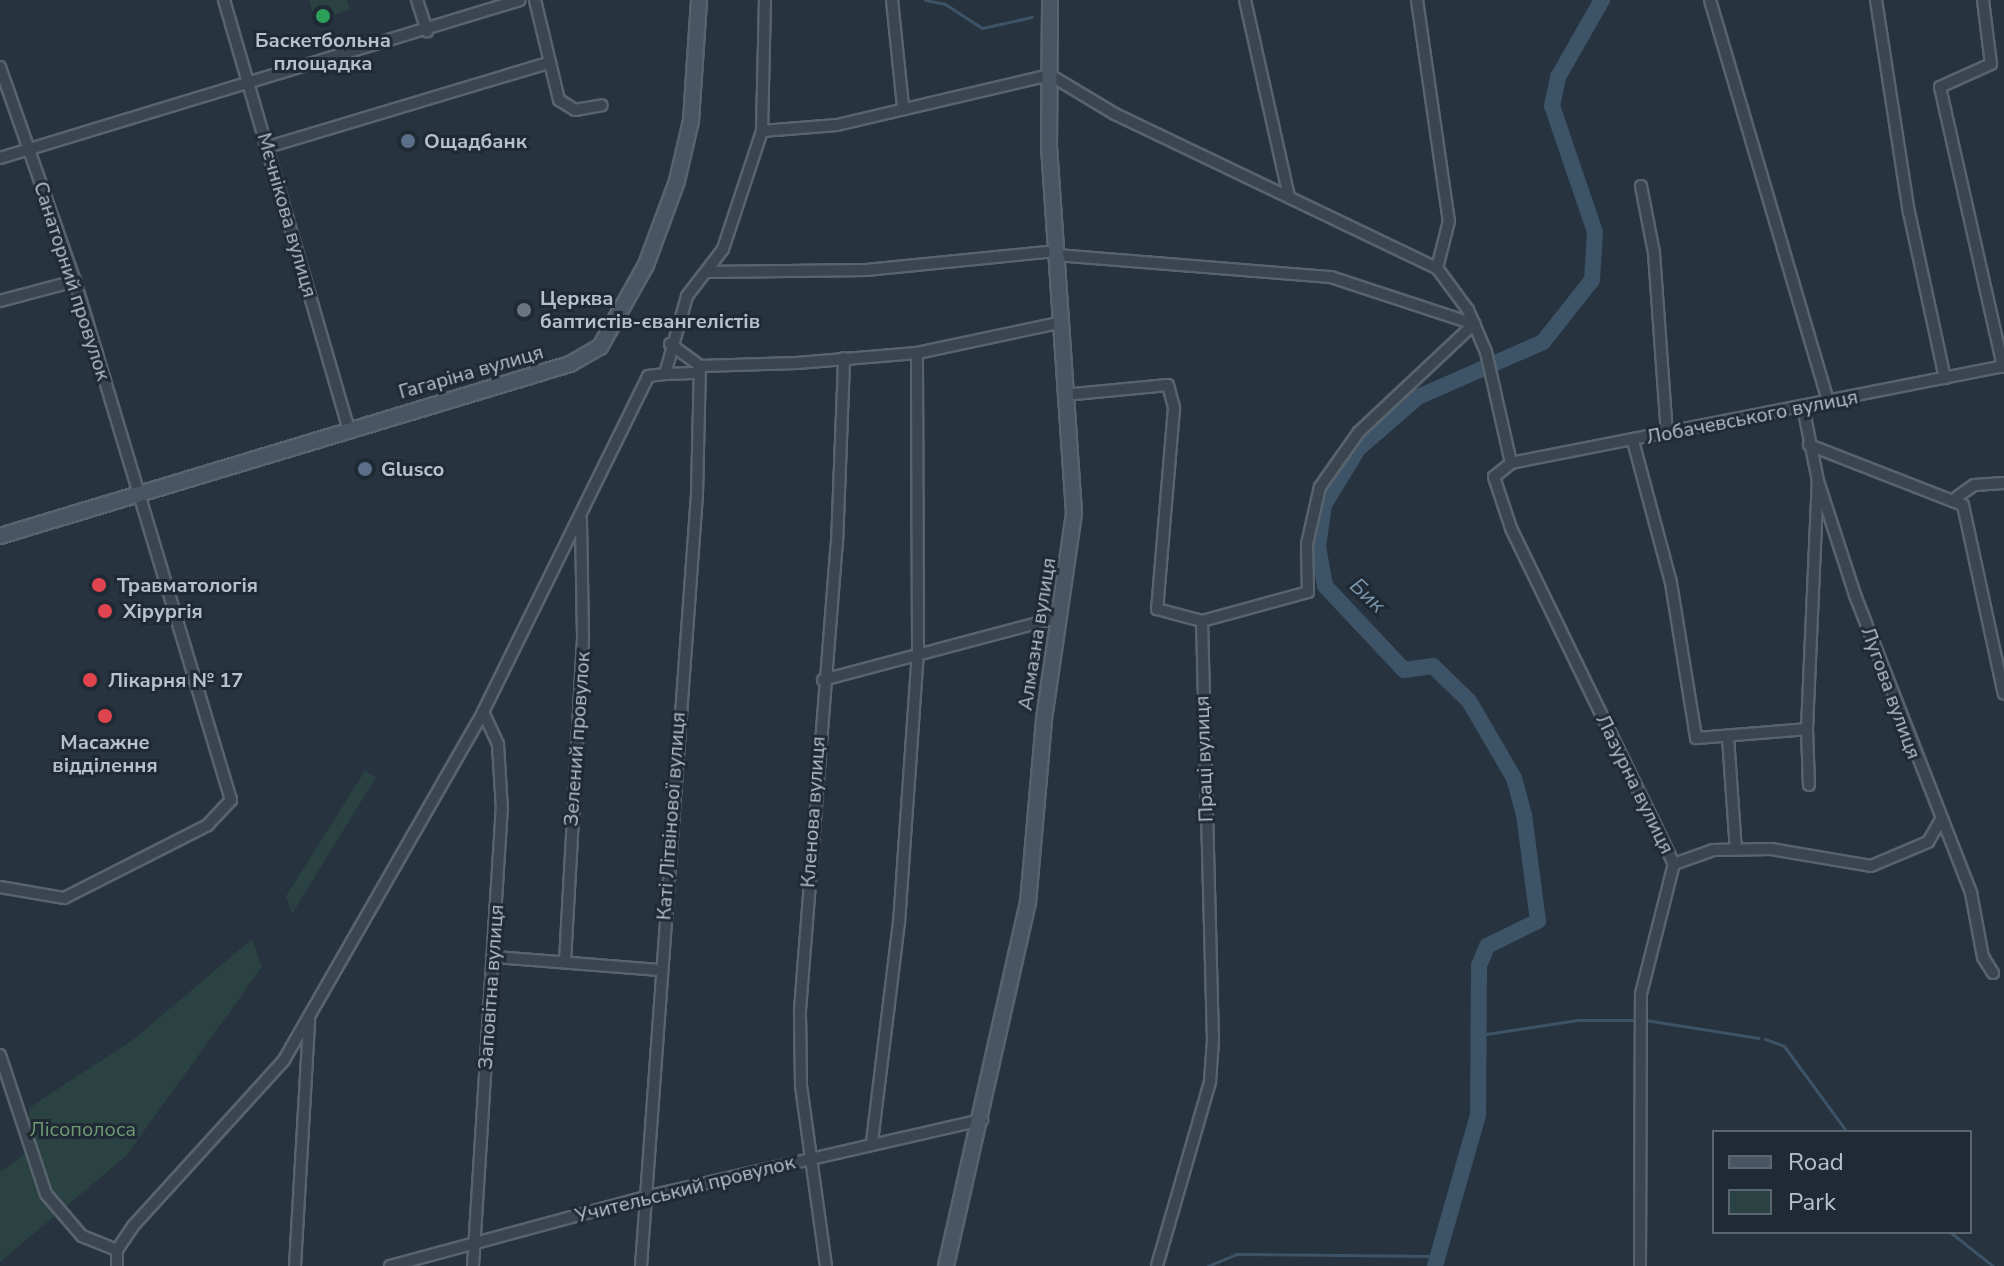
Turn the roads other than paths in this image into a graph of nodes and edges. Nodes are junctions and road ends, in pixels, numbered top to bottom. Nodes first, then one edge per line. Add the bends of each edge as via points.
1 (224, 0) edge
2 (417, 0) edge
3 (520, 0) edge
4 (535, 0) edge
5 (699, 0) edge
6 (765, 0) edge
7 (892, 0) edge
8 (1050, 0) edge
9 (1245, 0) edge
10 (1417, 0) edge
11 (1710, 0) edge
12 (1876, 0) edge
13 (1983, 0) edge
14 (427, 31) junction
15 (548, 63) junction
16 (0, 67) edge
17 (1050, 75) junction
18 (250, 84) junction
19 (602, 105) dead end
20 (903, 107) junction
21 (762, 131) junction
22 (268, 147) junction
23 (28, 150) junction
24 (0, 158) edge
25 (1641, 186) dead end
26 (1289, 197) junction
27 (1055, 253) junction
28 (1437, 268) junction
29 (707, 272) junction
30 (75, 281) junction
31 (0, 301) edge
32 (1058, 323) junction
33 (1474, 324) junction
34 (670, 344) junction
35 (917, 353) junction
36 (844, 358) junction
37 (2004, 366) edge
38 (700, 369) junction
39 (665, 374) junction
40 (1945, 378) junction
41 (1064, 395) junction
42 (1828, 402) junction
43 (1803, 407) junction
44 (349, 430) junction
45 (1667, 433) junction
46 (1633, 441) junction
47 (1809, 445) junction
48 (1506, 465) junction
49 (1818, 481) junction
50 (2004, 483) edge
51 (140, 496) junction
52 (1957, 497) junction
53 (580, 517) junction
54 (0, 536) edge
55 (1059, 617) junction
56 (1202, 621) junction
57 (914, 656) junction
58 (823, 680) junction
59 (2004, 694) edge
60 (483, 712) junction
61 (1807, 729) junction
62 (1728, 737) junction
63 (1809, 785) dead end
64 (1940, 821) junction
65 (1736, 850) junction
66 (1674, 864) junction
67 (0, 887) edge
68 (494, 957) junction
69 (565, 961) junction
70 (660, 970) junction
71 (1993, 973) dead end
72 (309, 1018) junction
73 (0, 1055) edge
74 (1, 1070) edge
75 (982, 1120) junction
76 (872, 1142) junction
77 (812, 1157) junction
78 (645, 1197) junction
79 (475, 1244) junction
80 (117, 1250) junction
81 (117, 1266) edge
82 (295, 1266) edge
83 (390, 1266) edge
84 (473, 1266) edge
85 (641, 1266) edge
86 (826, 1266) edge
87 (946, 1266) edge
88 (1157, 1266) edge
89 (1640, 1266) edge

1 - 18 street, Мєчнікова вулиця
2 - 14 street
3 - 14 street
4 - 15 street
5 - 44 main road, Гагаріна вулиця via 691,121 677,181 646,265 600,347 570,364
6 - 21 street
7 - 20 street
8 - 17 main road, Алмазна вулиця
9 - 26 street
10 - 28 street via 1449,221
11 - 42 street
12 - 40 street via 1909,212
13 - 37 street via 1991,64 1940,87
14 - 18 street
15 - 19 street via 564,106
15 - 22 street
16 - 23 street, Санаторний провулок
17 - 20 street
17 - 26 street
17 - 27 main road, Алмазна вулиця
18 - 22 street, Мєчнікова вулиця
18 - 23 street
20 - 21 street via 837,125
21 - 29 street via 723,249
22 - 44 street, Мєчнікова вулиця
23 - 24 street
23 - 30 street, Санаторний провулок
25 - 45 street via 1654,253
26 - 28 street
27 - 29 street via 866,270
27 - 32 main road, Алмазна вулиця
27 - 33 street via 1331,277
28 - 33 street, Лазурна вулиця
29 - 34 street via 687,296
30 - 31 street
30 - 51 street, Санаторний провулок
32 - 35 street
32 - 41 main road, Алмазна вулиця
33 - 48 street, Лазурна вулиця via 1496,388
33 - 56 street via 1359,432 1320,487 1307,544 1308,592
34 - 38 street
34 - 39 street
35 - 36 street
35 - 57 street via 921,579
36 - 38 street
36 - 58 street, Кленова вулиця via 837,544
37 - 40 street, Лобачевського вулиця
38 - 39 street
38 - 70 street, Каті Літвінової вулиця via 697,495
39 - 53 street via 648,376
40 - 42 street, Лобачевського вулиця
41 - 55 main road, Алмазна вулиця via 1074,513
41 - 56 street via 1168,385 1174,408 1157,609
42 - 43 street, Лобачевського вулиця
43 - 45 street, Лобачевського вулиця
43 - 47 street, Лугова вулиця
44 - 51 main road, Гагаріна вулиця
45 - 46 street, Лобачевського вулиця
46 - 48 street, Лобачевського вулиця
46 - 62 street via 1671,583 1696,738
47 - 49 street, Лугова вулиця
47 - 52 street
48 - 66 street, Лазурна вулиця via 1495,488 1511,528
49 - 61 street
49 - 64 street, Лугова вулиця
50 - 52 street via 1974,485
51 - 54 main road, Гагаріна вулиця
51 - 67 street, Санаторний провулок via 231,800 208,825 64,898
52 - 59 street via 1968,516
53 - 60 street
53 - 69 street, Зелений провулок via 583,637
55 - 57 street
55 - 75 main road, Алмазна вулиця via 1028,903
56 - 88 street, Праці вулиця via 1213,1040 1210,1082
57 - 58 street
57 - 76 street via 907,833
58 - 77 street, Кленова вулиця via 800,1010
60 - 68 street, Заповітна вулиця via 498,744 502,810
60 - 72 street
61 - 62 street
61 - 63 street
62 - 65 street
64 - 65 street via 1928,842 1871,866
64 - 71 street, Лугова вулиця via 1971,893 1983,957
65 - 66 street
66 - 89 street, Лазурна вулиця via 1641,994
68 - 69 street
68 - 79 street, Заповітна вулиця
69 - 70 street
70 - 78 street, Каті Літвінової вулиця
72 - 80 street via 284,1060
72 - 82 street
73 - 74 street
74 - 80 street via 46,1194 82,1236
75 - 76 street, Учительський провулок
75 - 87 main road, Алмазна вулиця
76 - 77 street, Учительський провулок
77 - 78 street, Учительський провулок
77 - 86 street, Кленова вулиця
78 - 79 street, Учительський провулок
78 - 85 street, Каті Літвінової вулиця
79 - 83 street, Учительський провулок
79 - 84 street, Заповітна вулиця
80 - 81 street

